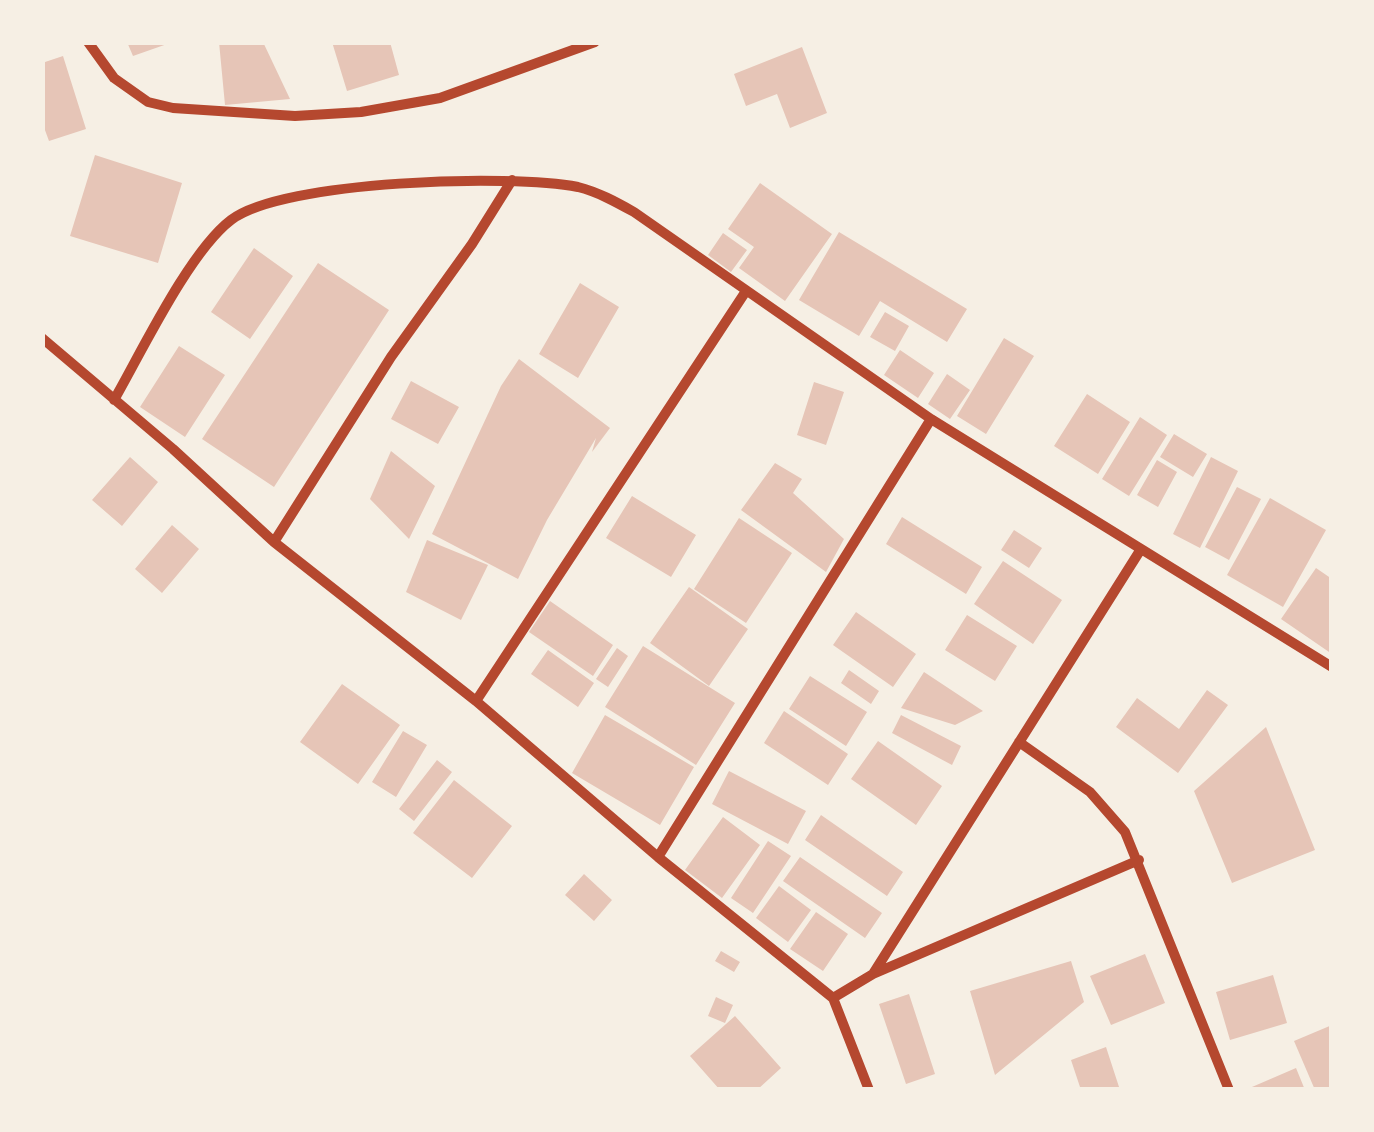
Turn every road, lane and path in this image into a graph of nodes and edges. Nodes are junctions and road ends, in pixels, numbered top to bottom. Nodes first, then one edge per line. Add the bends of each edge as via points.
1 (88, 42) edge
2 (595, 42) edge
3 (512, 180) junction
4 (746, 291) junction
5 (42, 338) edge
6 (114, 400) junction
7 (930, 419) junction
8 (274, 542) junction
9 (1142, 549) junction
10 (1332, 668) edge
11 (476, 701) junction
12 (1019, 742) junction
13 (658, 857) junction
14 (1139, 860) junction
15 (873, 974) junction
16 (832, 998) junction
17 (869, 1090) edge
18 (1229, 1090) edge

1 - 2 street via 114,78 148,102 295,116 440,98
3 - 4 street via 607,197
3 - 6 street via 301,196 240,214 207,246
3 - 8 street
4 - 7 street
4 - 11 street
5 - 6 street
6 - 8 street
7 - 9 street
7 - 13 street
8 - 11 street
9 - 10 street
9 - 12 street
11 - 13 street
12 - 14 street via 1103,803
12 - 15 street
13 - 16 street
14 - 15 street
14 - 18 street
15 - 16 street
16 - 17 street

